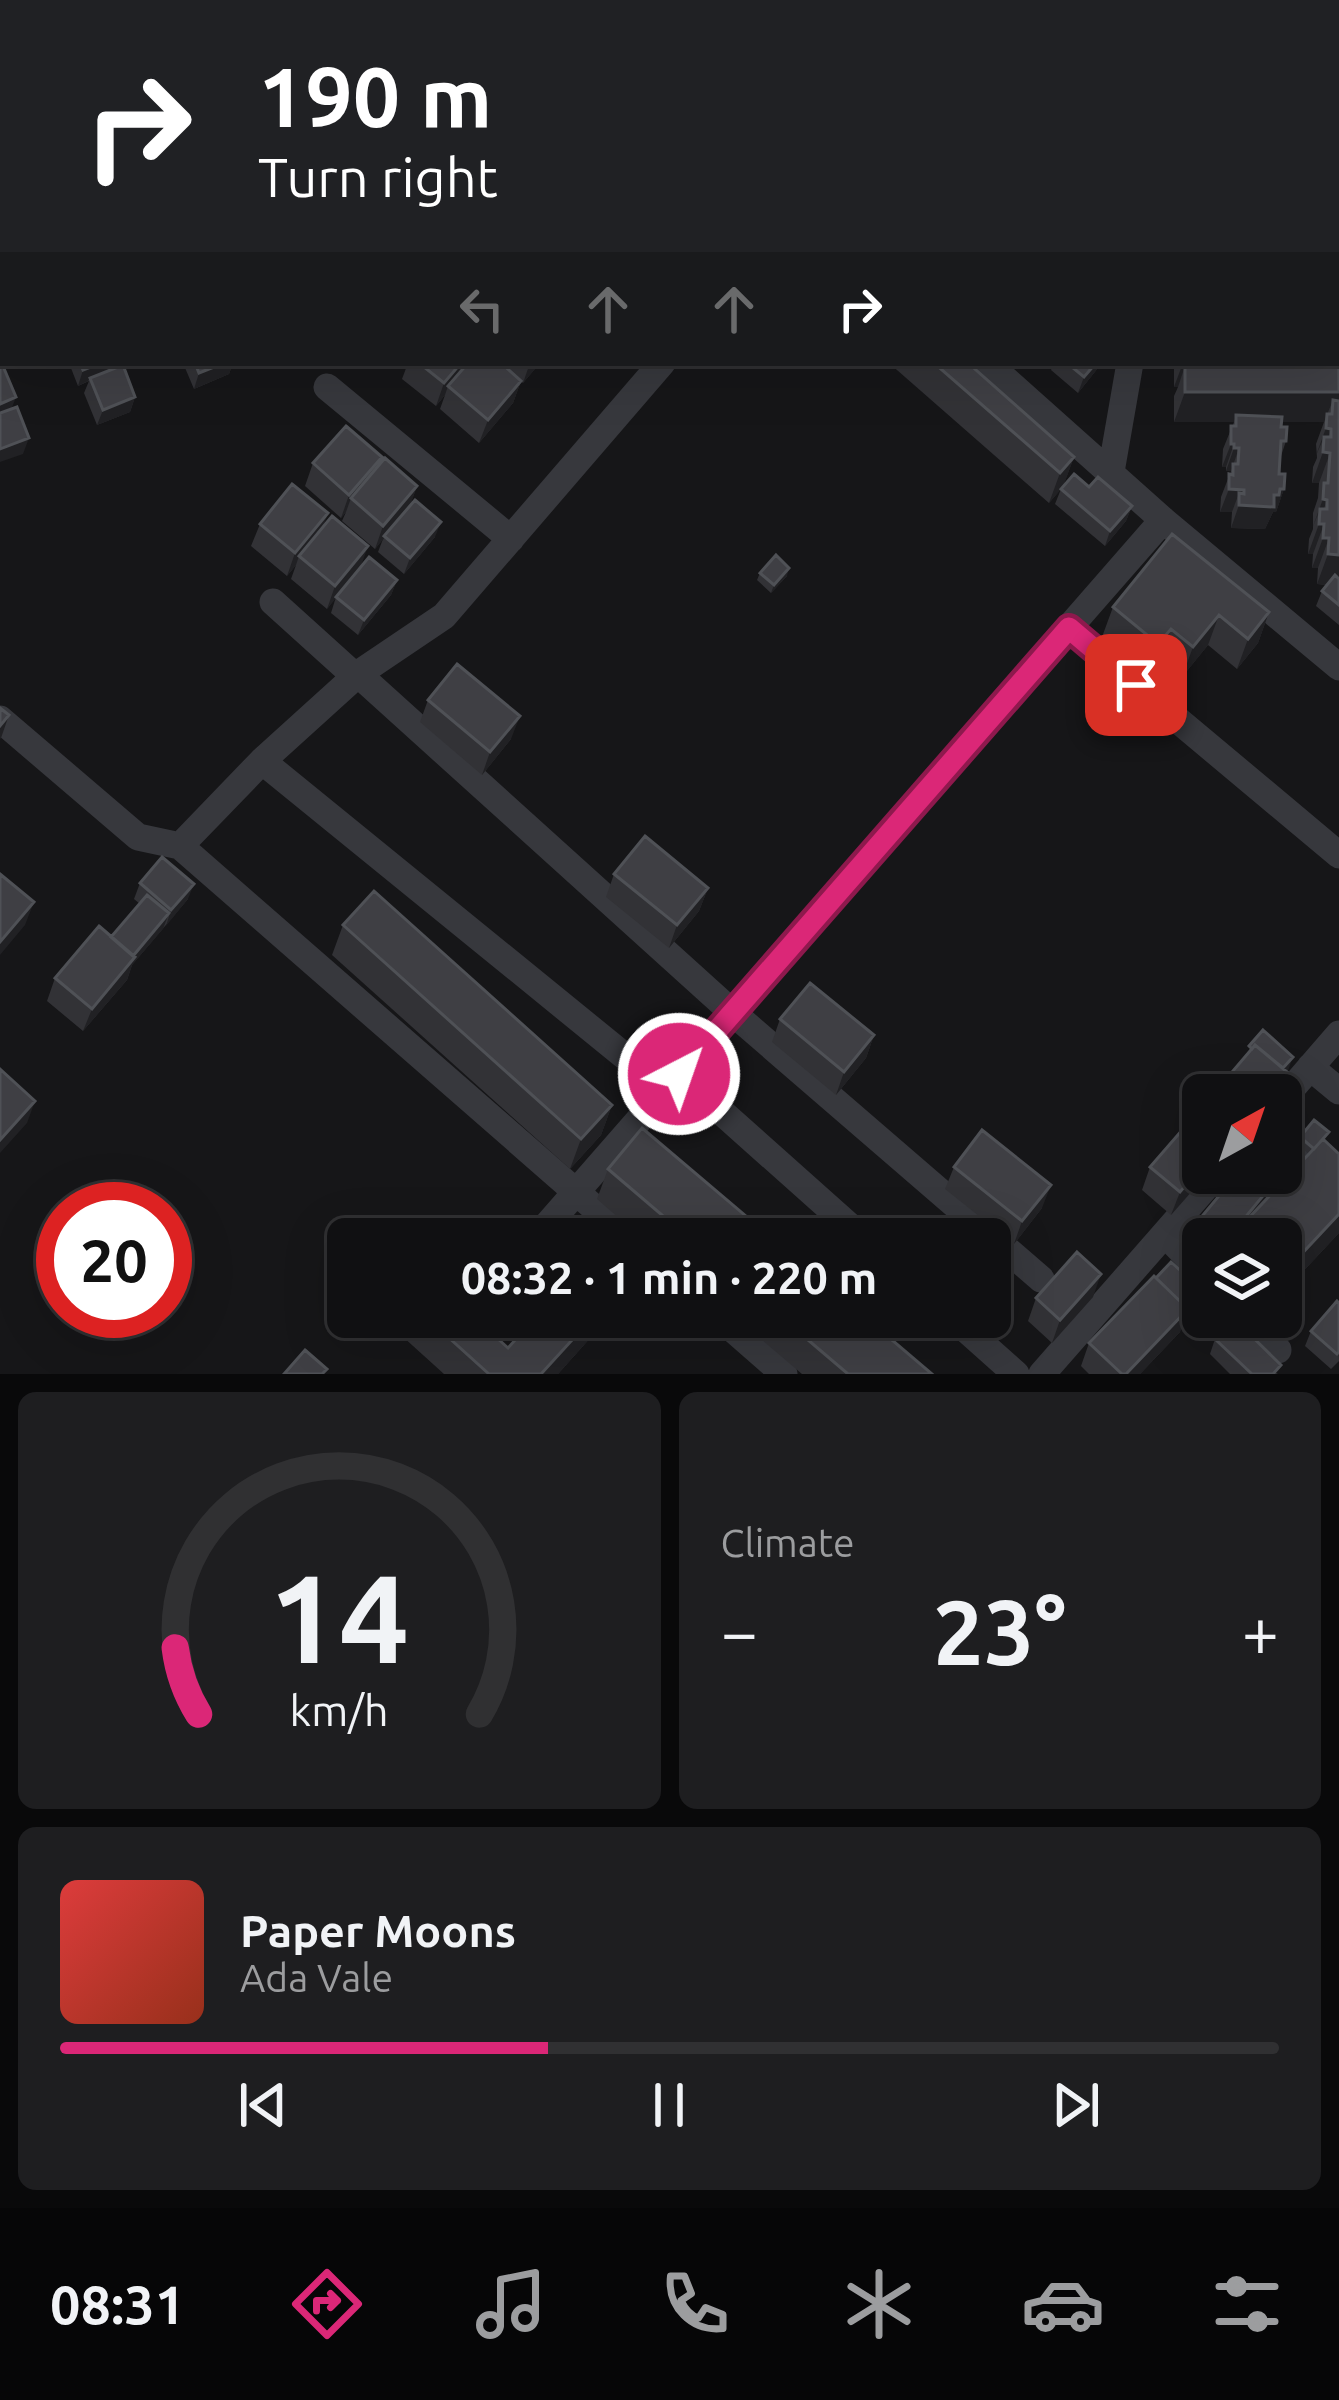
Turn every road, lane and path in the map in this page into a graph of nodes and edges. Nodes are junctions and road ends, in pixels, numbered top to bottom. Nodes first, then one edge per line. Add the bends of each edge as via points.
1 (654, 366) edge
2 (990, 366) edge
3 (1129, 366) edge
4 (326, 388) dead end
5 (1111, 472) junction
6 (1162, 520) junction
7 (511, 539) junction
8 (273, 602) dead end
9 (1069, 628) junction
10 (1339, 667) edge
11 (357, 676) junction
12 (0, 719) edge
13 (262, 761) junction
14 (180, 846) junction
15 (1339, 855) edge
16 (733, 1013) junction
17 (1339, 1034) edge
18 (1310, 1067) junction
19 (1302, 1076) edge
20 (672, 1082) junction
21 (1339, 1091) edge
22 (1302, 1157) edge
23 (1339, 1188) edge
24 (577, 1192) junction
25 (1200, 1194) edge
26 (554, 1218) edge
27 (606, 1218) edge
28 (838, 1218) edge
29 (1165, 1234) junction
30 (1182, 1251) edge
31 (1041, 1279) dead end
32 (743, 1338) edge
33 (976, 1338) edge
34 (1266, 1338) edge
35 (1278, 1350) dead end
36 (784, 1374) edge
37 (1016, 1374) edge
38 (1042, 1374) edge

1 - 7 lane
2 - 5 lane
3 - 5 lane
4 - 7 lane
5 - 6 lane
6 - 9 lane
6 - 10 lane
7 - 11 lane via 444,616
8 - 11 lane
9 - 15 lane
9 - 16 lane
11 - 13 lane
11 - 16 lane
12 - 14 lane via 138,837
13 - 14 lane
13 - 20 lane
14 - 24 lane
16 - 20 lane
16 - 31 lane
17 - 18 lane
18 - 19 lane
18 - 21 lane
20 - 24 lane
20 - 28 lane
22 - 23 lane
24 - 26 lane
24 - 27 lane
25 - 29 lane
29 - 30 lane
29 - 38 lane
32 - 36 lane
33 - 37 lane
34 - 35 lane

